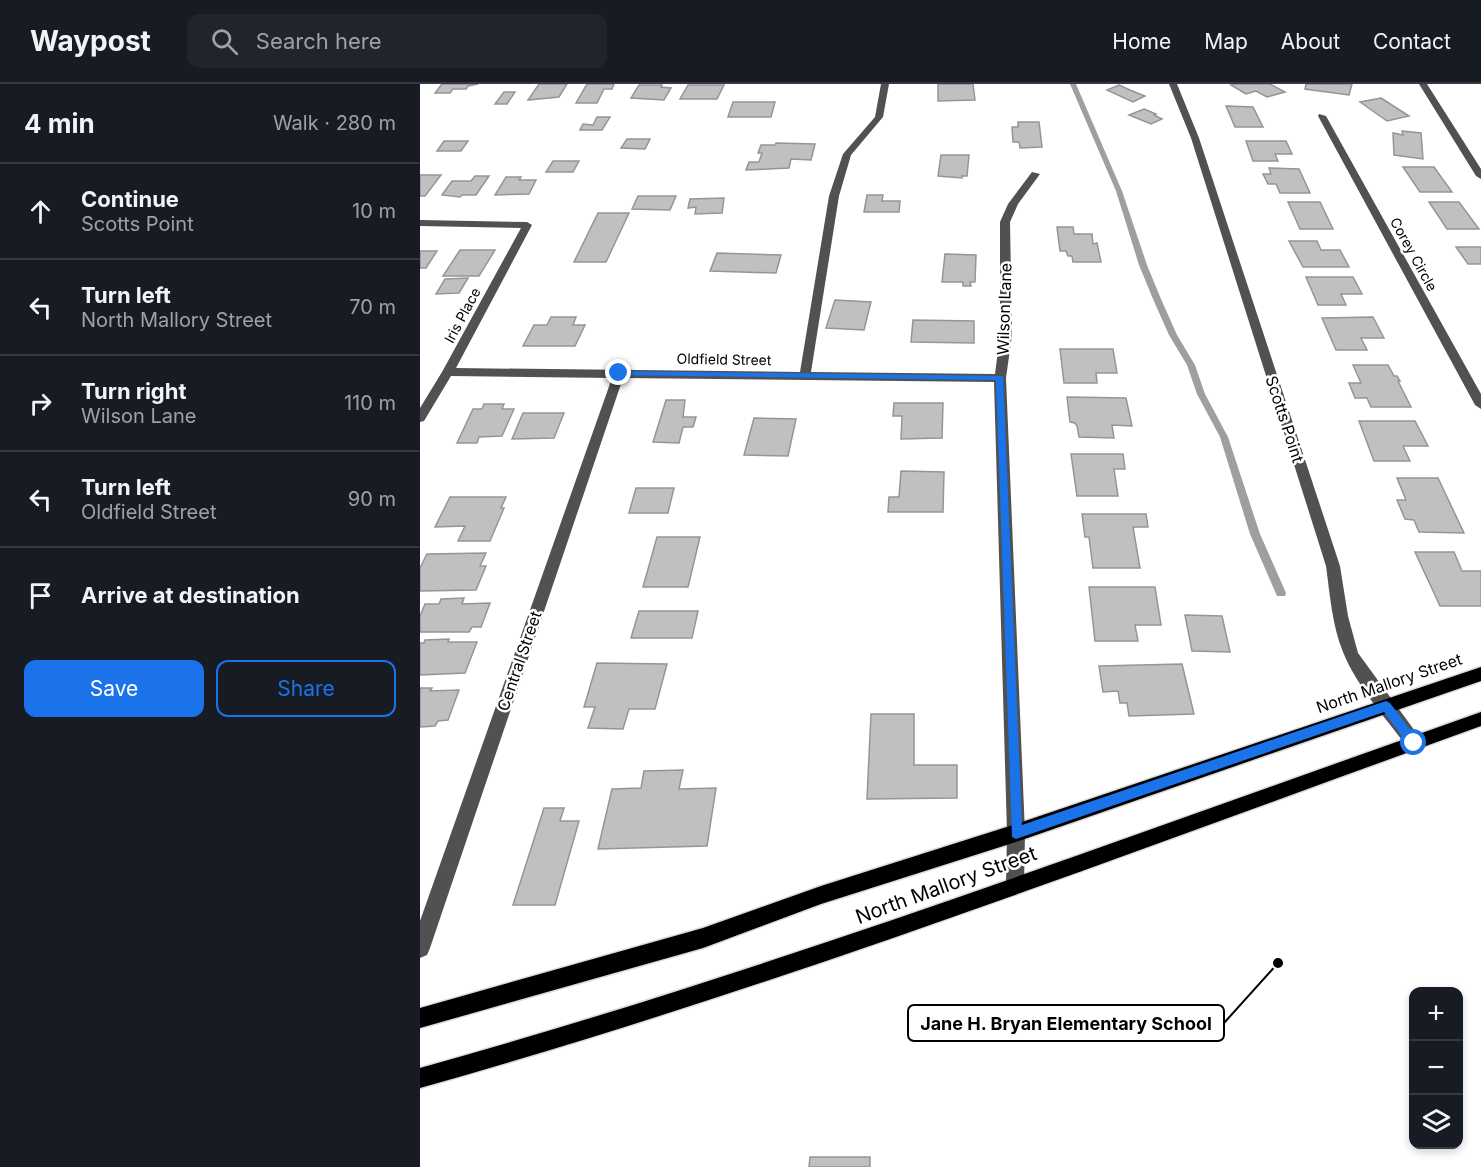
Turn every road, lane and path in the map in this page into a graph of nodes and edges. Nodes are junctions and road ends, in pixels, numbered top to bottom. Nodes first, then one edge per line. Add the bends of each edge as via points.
1 (885, 84) edge
2 (1173, 84) edge
3 (1423, 84) edge
4 (1322, 116) dead end
5 (1035, 174) dead end
6 (1481, 176) edge
7 (420, 223) edge
8 (448, 372) junction
9 (619, 373) junction
10 (805, 375) junction
11 (1000, 378) junction
12 (1481, 405) edge
13 (420, 418) edge
14 (1481, 675) edge
15 (1386, 706) junction
16 (1481, 719) edge
17 (1414, 743) junction
18 (1016, 833) junction
19 (1015, 885) junction
20 (420, 948) edge
21 (420, 1018) edge
22 (420, 1078) edge

1 - 10 street via 879,117 847,154 834,196
2 - 15 street, Scotts Point via 1333,566 1347,645
3 - 6 street
4 - 12 street, Corey Circle
5 - 11 street, Wilson Lane via 1005,222 1006,335
7 - 8 street, Iris Place via 527,225
8 - 9 street, Oldfield Street
8 - 13 street, Iris Place
9 - 10 street, Oldfield Street
9 - 20 street, Central Street
10 - 11 street, Oldfield Street
11 - 18 street, Wilson Lane
14 - 15 main road, North Mallory Street
15 - 17 street, Scotts Point
15 - 18 main road, North Mallory Street
16 - 17 main road, North Mallory Street
17 - 19 main road, North Mallory Street
18 - 19 street, Wilson Lane
18 - 21 main road, North Mallory Street via 821,895 703,938
19 - 22 main road, North Mallory Street via 717,988

